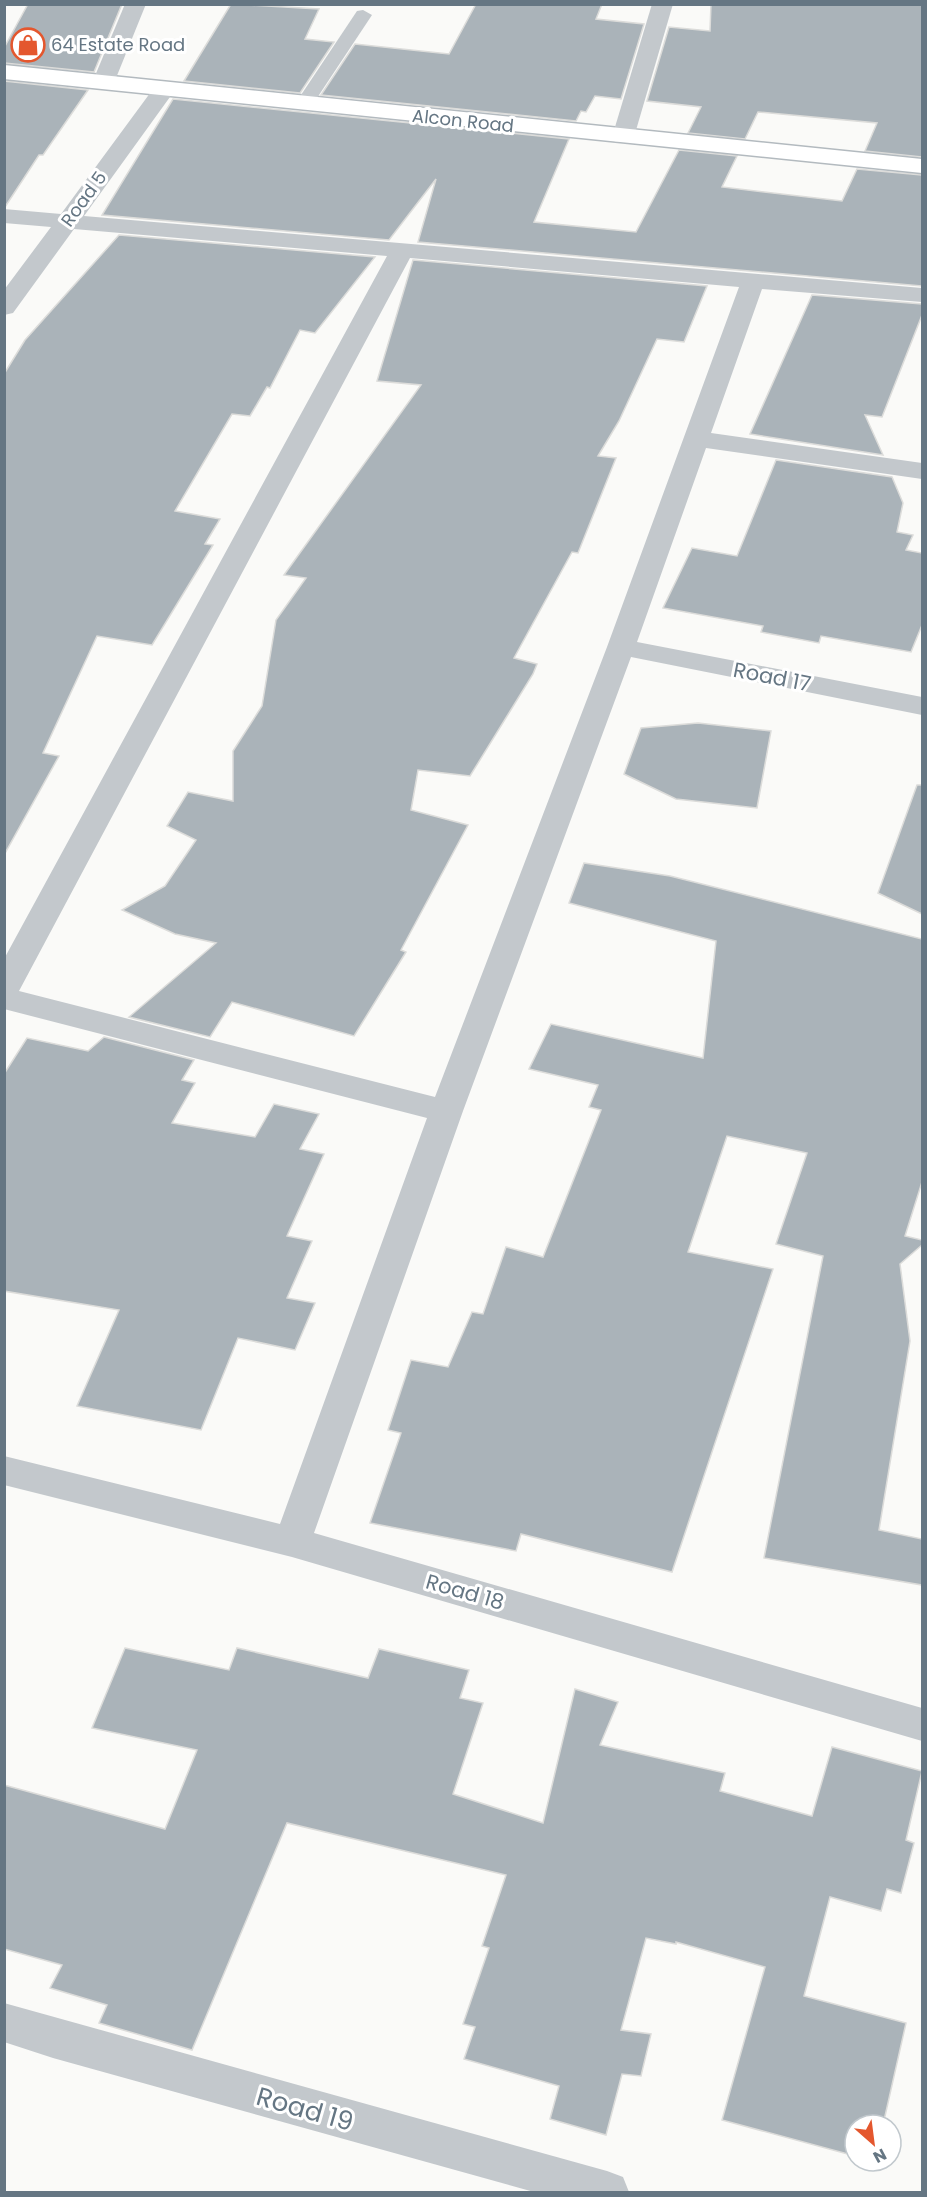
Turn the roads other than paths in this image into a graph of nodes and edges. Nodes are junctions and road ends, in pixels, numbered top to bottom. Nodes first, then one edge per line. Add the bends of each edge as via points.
1 (136, 4) edge
2 (663, 4) edge
3 (363, 15) dead end
4 (4, 72) edge
5 (102, 83) junction
6 (164, 90) junction
7 (304, 104) junction
8 (623, 137) junction
9 (922, 166) edge
10 (4, 216) edge
11 (68, 220) junction
12 (402, 250) junction
13 (753, 281) junction
14 (922, 295) edge
15 (4, 308) edge
16 (698, 439) junction
17 (922, 471) edge
18 (621, 647) junction
19 (922, 706) edge
20 (4, 989) edge
21 (4, 998) edge
22 (446, 1111) junction
23 (4, 1470) edge
24 (292, 1542) junction
25 (922, 1725) edge
26 (4, 2022) edge
27 (588, 2190) edge

1 - 5 street
2 - 8 street
3 - 7 lane
4 - 5 main road, Alcon Road
5 - 6 main road, Alcon Road
6 - 7 main road, Alcon Road
6 - 11 street, Road 5
7 - 8 main road, Alcon Road
8 - 9 main road, Alcon Road
10 - 11 street
11 - 12 street
11 - 15 street, Road 5
12 - 13 street
12 - 20 street
13 - 14 street
13 - 16 street
16 - 17 street
16 - 18 street
18 - 19 street, Road 17
18 - 22 street
21 - 22 street
22 - 24 street
23 - 24 street, Road 18
24 - 25 street, Road 18
26 - 27 street, Road 19

